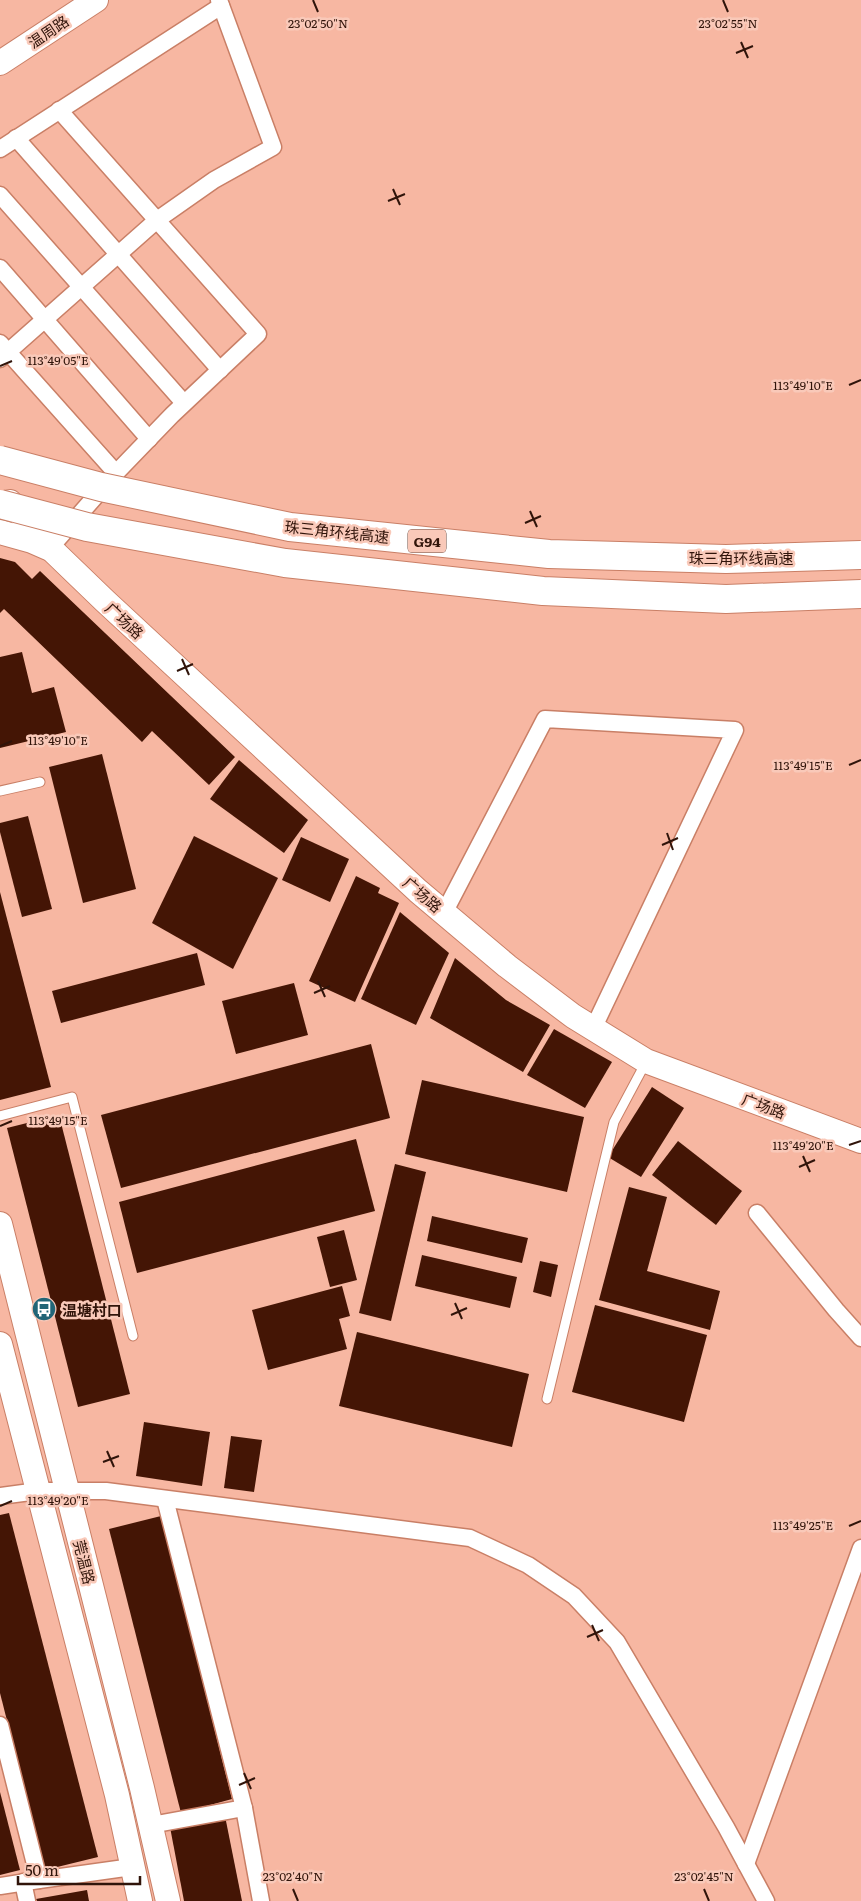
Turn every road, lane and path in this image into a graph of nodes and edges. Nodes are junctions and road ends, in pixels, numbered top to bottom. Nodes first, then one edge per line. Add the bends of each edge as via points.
1 (67, 0) edge
2 (96, 0) edge
3 (220, 3) edge
4 (0, 44) edge
5 (0, 63) edge
6 (59, 110) junction
7 (16, 138) junction
8 (0, 149) edge
9 (0, 195) edge
10 (157, 220) junction
11 (118, 254) junction
12 (0, 268) edge
13 (81, 287) junction
14 (45, 320) junction
15 (3, 351) edge
16 (220, 370) junction
17 (184, 403) junction
18 (148, 439) junction
19 (0, 460) edge
20 (116, 474) junction
21 (0, 491) edge
22 (0, 504) edge
23 (0, 532) edge
24 (0, 545) edge
25 (50, 548) junction
26 (861, 555) edge
27 (861, 594) edge
28 (40, 782) dead end
29 (0, 791) edge
30 (444, 913) junction
31 (593, 1028) junction
32 (646, 1062) junction
33 (0, 1116) edge
34 (861, 1141) edge
35 (757, 1212) dead end
36 (0, 1224) edge
37 (133, 1336) dead end
38 (861, 1338) edge
39 (0, 1344) edge
40 (547, 1399) dead end
41 (67, 1490) junction
42 (38, 1491) junction
43 (0, 1496) edge
44 (165, 1499) junction
45 (861, 1548) edge
46 (0, 1725) edge
47 (244, 1808) junction
48 (151, 1825) junction
49 (746, 1864) junction
50 (132, 1867) junction
51 (31, 1881) junction
52 (0, 1886) edge
53 (27, 1901) edge
54 (140, 1901) edge
55 (168, 1901) edge
56 (262, 1901) edge
57 (766, 1901) edge

1 - 4 main road, 温周路
2 - 5 main road, 温周路
3 - 6 street
3 - 10 street via 273,147 214,180
6 - 7 street
6 - 10 street
7 - 8 street
7 - 11 street
9 - 13 street
10 - 11 street
10 - 16 street via 258,334
11 - 13 street
11 - 16 street
12 - 14 street
13 - 14 street
13 - 17 street
14 - 15 street
14 - 18 street
15 - 20 street
16 - 17 street
17 - 18 street
18 - 20 street
19 - 26 highway, 珠三角环线高速 / G94, bridge via 101,487 290,527 549,554 726,559
20 - 25 street
21 - 25 main road, 广场路
22 - 27 highway, bridge via 87,528 285,564 524,589 726,599
23 - 25 main road, 广场路
24 - 25 main road via 30,554
25 - 30 main road, 广场路
28 - 29 lane
30 - 31 main road, 广场路 via 508,966
30 - 31 street via 545,719 735,730
31 - 32 main road, 广场路
32 - 34 main road, 广场路
32 - 40 lane via 614,1122
33 - 37 lane via 72,1097
35 - 38 street
36 - 41 main road, 莞温路
39 - 42 main road, 莞温路
41 - 42 street
41 - 44 street via 106,1491
41 - 48 main road, 莞温路
42 - 43 street
42 - 50 main road, 莞温路 via 117,1794
44 - 47 street
44 - 49 street via 470,1538 528,1565 574,1596 617,1642
45 - 49 street
46 - 51 street
47 - 48 street
47 - 56 street
48 - 55 main road, 莞温路
49 - 57 street
50 - 51 street
50 - 54 main road, 莞温路
51 - 52 street
51 - 53 street

